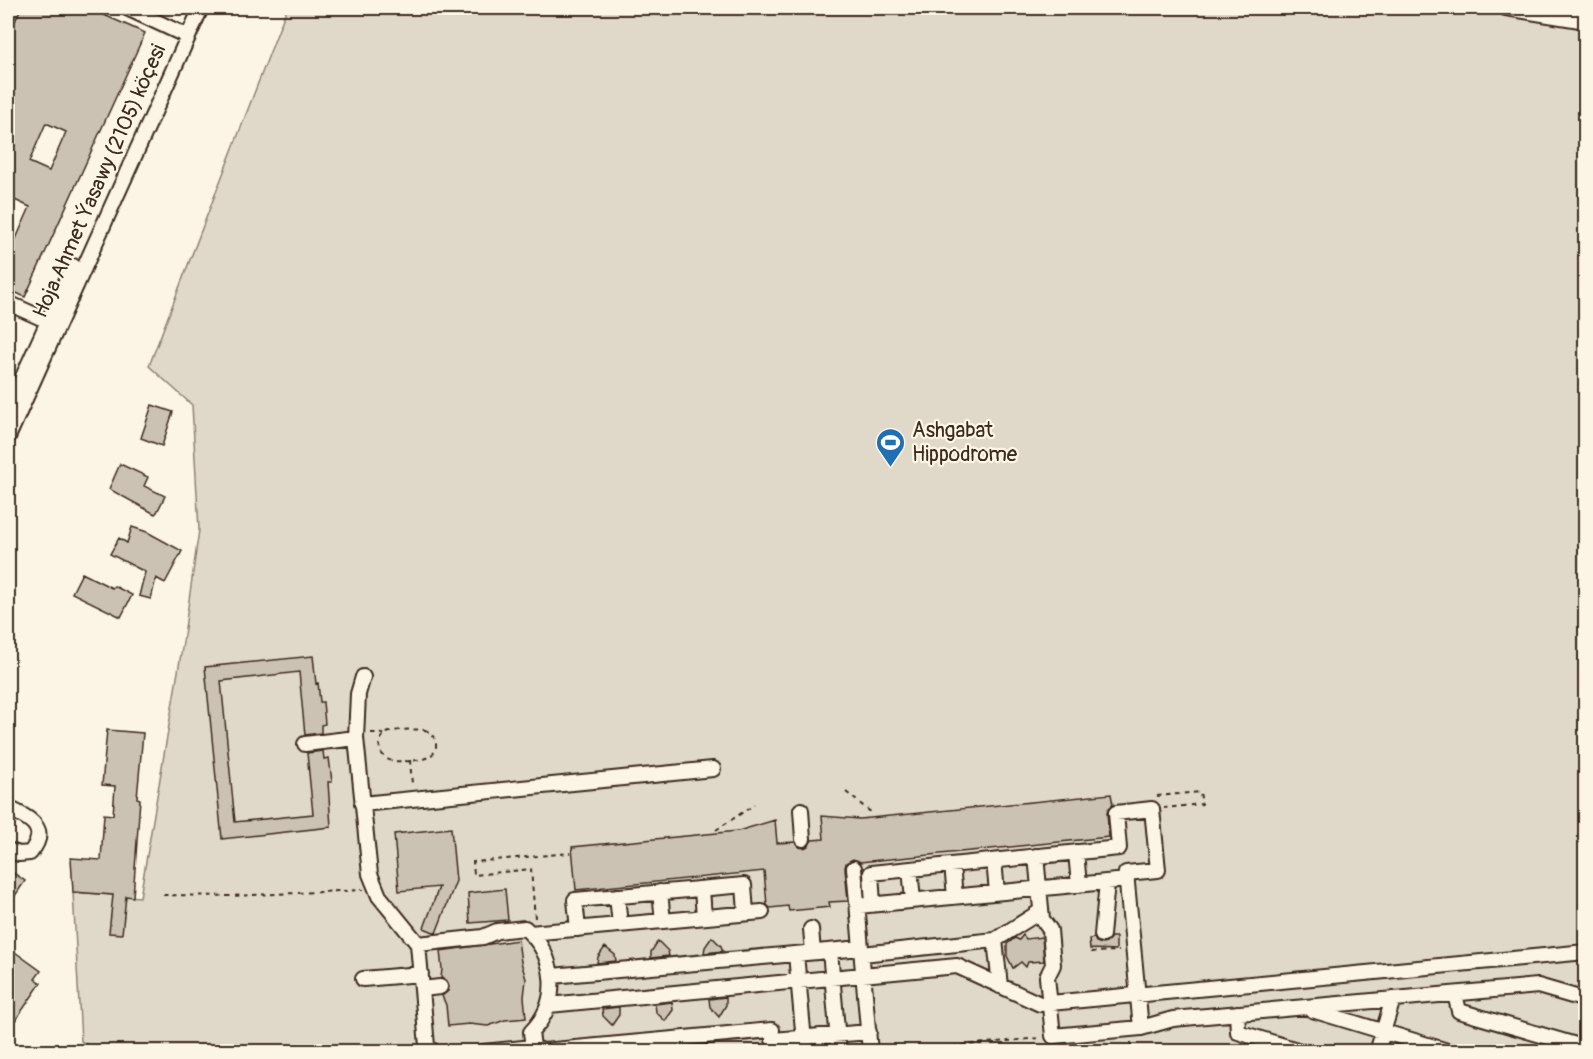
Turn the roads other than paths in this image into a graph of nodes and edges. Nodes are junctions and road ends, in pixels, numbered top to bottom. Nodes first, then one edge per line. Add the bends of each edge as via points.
1 (127, 8) edge
2 (191, 8) edge
3 (201, 8) edge
4 (1512, 8) edge
5 (1572, 13) edge
6 (1586, 21) edge
7 (183, 35) junction
8 (8, 303) edge
9 (52, 323) junction
10 (8, 410) edge
11 (8, 437) edge
12 (363, 677) dead end
13 (356, 738) junction
14 (305, 744) dead end
15 (713, 770) dead end
16 (362, 804) junction
17 (8, 808) edge
18 (801, 810) dead end
19 (803, 839) dead end
20 (8, 850) edge
21 (1076, 852) junction
22 (1036, 856) junction
23 (994, 861) junction
24 (952, 865) junction
25 (854, 868) dead end
26 (910, 869) junction
27 (1127, 880) junction
28 (1107, 882) junction
29 (1079, 885) junction
30 (702, 889) junction
31 (1039, 889) junction
32 (660, 892) junction
33 (997, 892) junction
34 (617, 896) junction
35 (955, 896) junction
36 (913, 900) junction
37 (873, 904) junction
38 (858, 906) junction
39 (1041, 911) junction
40 (762, 912) dead end
41 (746, 913) junction
42 (704, 917) junction
43 (663, 921) junction
44 (620, 925) junction
45 (578, 929) junction
46 (811, 929) dead end
47 (533, 933) junction
48 (1102, 935) dead end
49 (995, 940) junction
50 (418, 944) junction
51 (955, 944) junction
52 (830, 951) junction
53 (862, 951) junction
54 (813, 952) junction
55 (1586, 952) edge
56 (796, 954) junction
57 (957, 966) junction
58 (421, 974) junction
59 (864, 975) junction
60 (552, 976) junction
61 (832, 978) junction
62 (363, 979) dead end
63 (799, 981) junction
64 (1000, 986) junction
65 (440, 987) dead end
66 (422, 989) junction
67 (1171, 992) junction
68 (1455, 993) junction
69 (1138, 995) junction
70 (1393, 999) junction
71 (1586, 1000) edge
72 (1050, 1003) junction
73 (549, 1005) junction
74 (1303, 1007) junction
75 (1237, 1013) junction
76 (1173, 1019) junction
77 (1141, 1028) junction
78 (1383, 1031) junction
79 (869, 1032) junction
80 (837, 1035) junction
81 (804, 1045) edge
82 (533, 1047) junction
83 (1586, 1048) edge
84 (434, 1052) edge
85 (483, 1052) edge
86 (839, 1052) edge
87 (870, 1052) edge
88 (1304, 1052) edge
89 (1377, 1052) edge
90 (1451, 1052) edge

1 - 7 street
2 - 7 street, Hoja Ahmet Ýasawy (2105) köçesi
3 - 7 street, Hoja Ahmet Ýasawy (2105) köçesi
4 - 5 street
5 - 6 street
7 - 9 street, Hoja Ahmet Ýasawy (2105) köçesi
8 - 9 street
9 - 10 street, Hoja Ahmet Ýasawy (2105) köçesi
9 - 11 street, Hoja Ahmet Ýasawy (2105) köçesi
12 - 13 street
13 - 14 street
13 - 16 street
15 - 16 street
16 - 50 street via 367,860 375,889
17 - 20 street via 33,822 38,844 30,853
18 - 19 street
21 - 22 street
21 - 27 street via 1119,848 1116,813 1155,803 1158,870 1126,873
21 - 29 street
22 - 23 street
22 - 31 street
23 - 24 street
23 - 33 street
24 - 26 street
24 - 35 street
25 - 38 street
26 - 36 street
26 - 37 street via 871,873
27 - 28 street
27 - 69 street
28 - 29 street
28 - 48 street
29 - 31 street
30 - 32 street
30 - 41 street via 744,885
30 - 42 street
31 - 33 street
31 - 39 street
32 - 34 street
32 - 43 street
33 - 35 street
34 - 44 street
34 - 45 street via 575,900
35 - 36 street
36 - 37 street
37 - 38 street
38 - 53 street
39 - 49 street
39 - 72 street via 1050,930
40 - 41 street
41 - 42 street
42 - 43 street
43 - 44 street
44 - 45 street
45 - 47 street
46 - 54 street
47 - 50 street via 525,928
47 - 60 street via 545,952
49 - 51 street
49 - 64 street
50 - 58 street
51 - 53 street
51 - 57 street
52 - 53 street
52 - 54 street
52 - 61 street
53 - 59 street
54 - 56 street
55 - 67 street
56 - 60 street
56 - 63 street
57 - 59 street
57 - 64 street
58 - 62 street
58 - 66 street
59 - 61 street
59 - 79 street
60 - 73 street
61 - 63 street
61 - 80 street
63 - 73 street
63 - 81 street
64 - 72 street via 1040,1004
65 - 66 street
66 - 84 street via 427,1046
67 - 69 street
67 - 76 street
68 - 70 street
68 - 71 street via 1538,986
68 - 83 street via 1459,1011
69 - 72 street
69 - 77 street
70 - 74 street
70 - 78 street
72 - 77 street via 1053,1036
73 - 82 street via 531,1032
74 - 75 street
74 - 78 street
75 - 76 street
75 - 88 street via 1238,1032
76 - 77 street
78 - 89 street
78 - 90 street
79 - 80 street
79 - 87 street
80 - 81 street
80 - 86 street
81 - 82 street via 773,1035 543,1051
82 - 85 street

